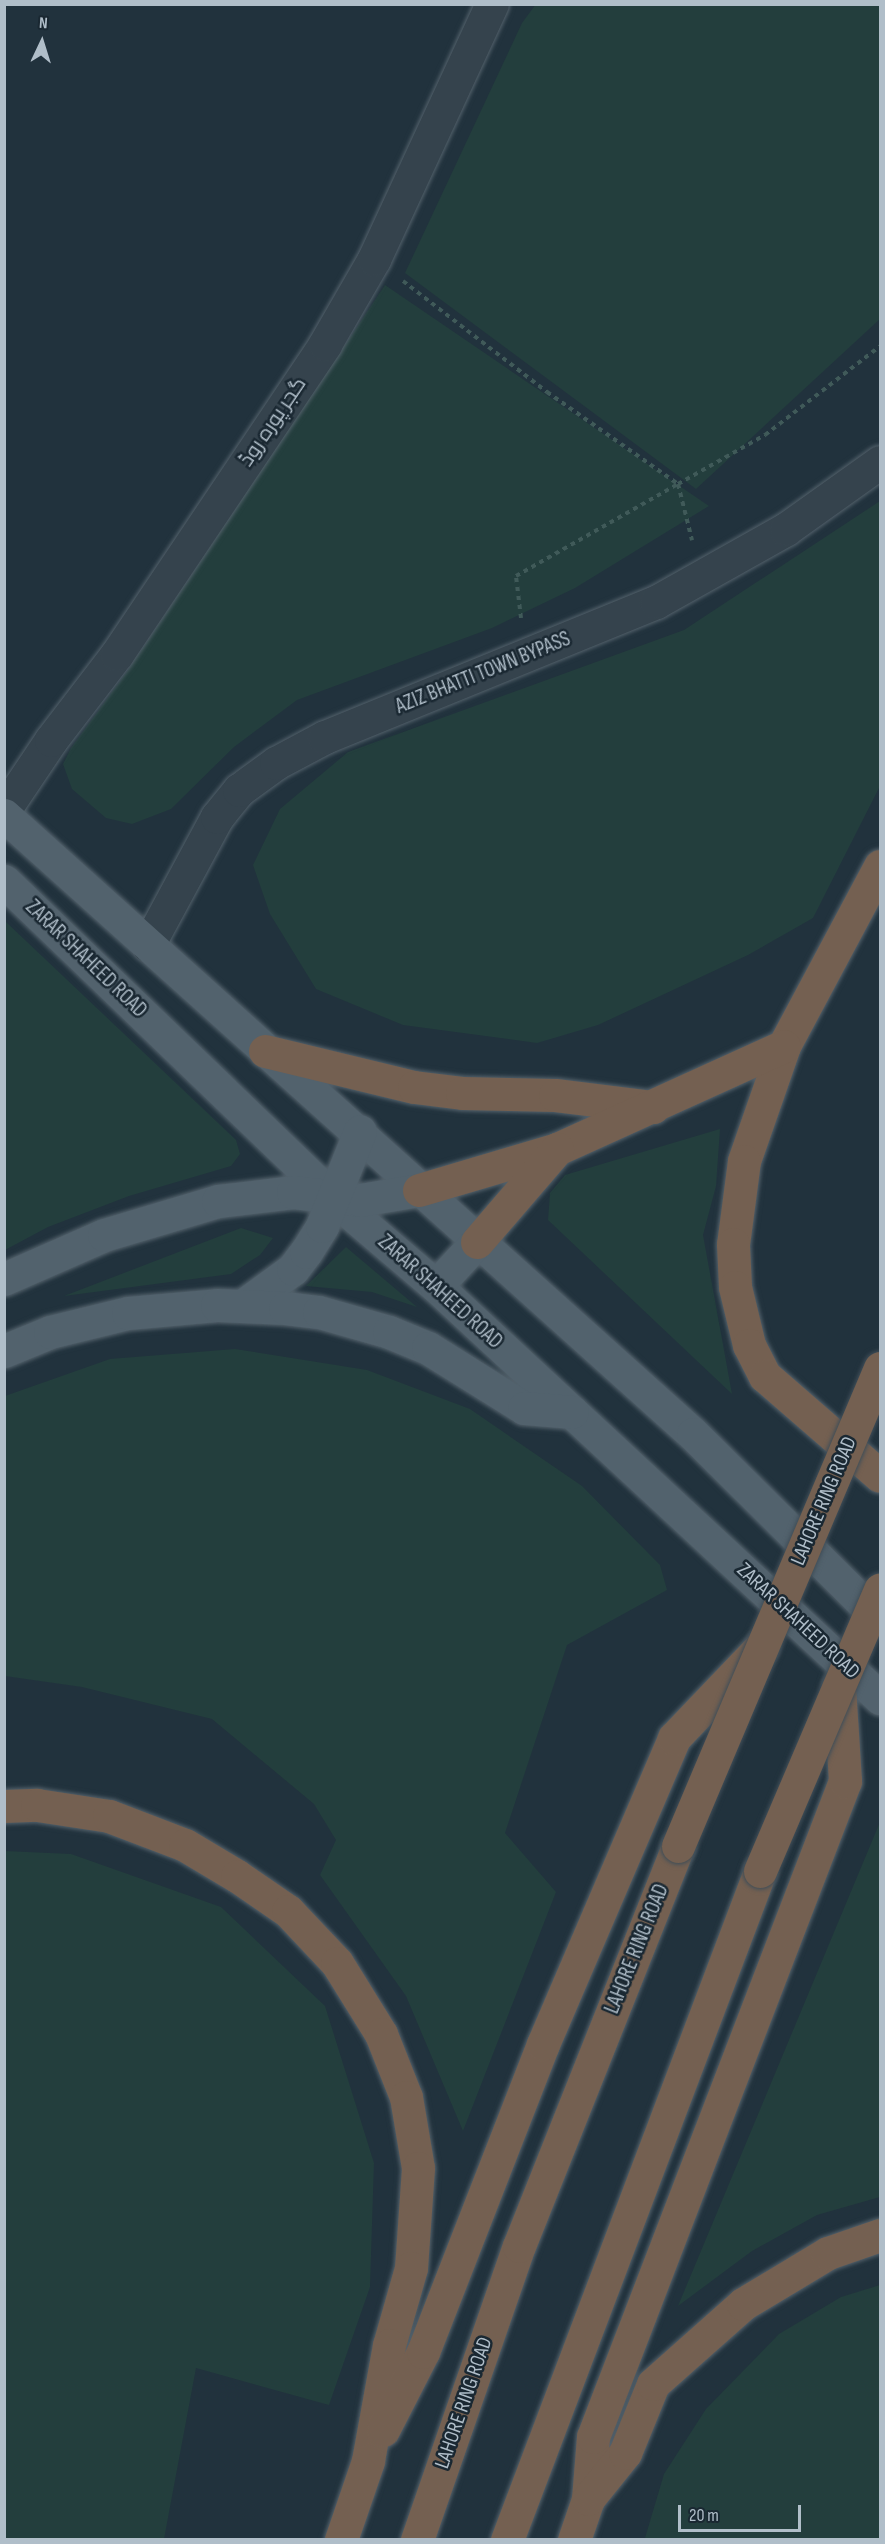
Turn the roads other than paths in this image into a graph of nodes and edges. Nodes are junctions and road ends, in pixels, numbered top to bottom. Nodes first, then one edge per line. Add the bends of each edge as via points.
1 (492, 4) edge
2 (880, 462) edge
3 (4, 810) edge
4 (4, 815) edge
5 (880, 866) edge
6 (4, 881) edge
7 (148, 945) junction
8 (784, 1046) junction
9 (265, 1051) junction
10 (653, 1107) junction
11 (360, 1131) junction
12 (557, 1149) junction
13 (419, 1190) junction
14 (334, 1199) junction
15 (477, 1242) junction
16 (4, 1279) edge
17 (436, 1286) junction
18 (245, 1305) junction
19 (4, 1351) edge
20 (880, 1368) edge
21 (572, 1412) junction
22 (880, 1476) edge
23 (880, 1590) edge
24 (880, 1620) edge
25 (764, 1645) junction
26 (839, 1686) junction
27 (880, 1698) edge
28 (4, 1806) edge
29 (880, 2235) edge
30 (368, 2461) junction
31 (588, 2499) junction
32 (341, 2540) edge
33 (417, 2540) edge
34 (507, 2540) edge
35 (574, 2540) edge

1 - 3 street, گجر پورہ روڈ via 374,259 305,373 117,654 51,740
2 - 7 street, AZIZ BHATTI TOWN BYPASS via 786,529 656,602 325,737 276,763 239,789 216,817
4 - 7 main road
5 - 8 highway
6 - 14 main road, ZARAR SHAHEED ROAD
7 - 9 main road
8 - 10 highway
8 - 22 highway via 744,1161 733,1244 735,1287 749,1345 765,1376
9 - 10 highway via 414,1086 462,1093 555,1095
9 - 11 main road
10 - 12 highway
11 - 13 main road
11 - 14 main road
12 - 13 highway
12 - 15 highway
13 - 14 main road via 388,1197
13 - 15 main road
14 - 16 main road via 293,1192 218,1201 104,1235
14 - 17 main road, ZARAR SHAHEED ROAD
14 - 18 main road via 322,1226 293,1269
15 - 17 main road
15 - 24 main road via 693,1434
17 - 21 main road, ZARAR SHAHEED ROAD
18 - 19 main road via 128,1313 50,1332
18 - 21 main road via 319,1312 389,1332 428,1348 524,1408
20 - 25 highway, LAHORE RING ROAD, bridge
21 - 27 main road, ZARAR SHAHEED ROAD
23 - 26 highway, bridge
25 - 30 highway, bridge via 674,1738 543,2044 423,2352
25 - 33 highway, LAHORE RING ROAD, bridge via 678,1846 519,2246
26 - 31 highway via 845,1781 593,2438
26 - 34 highway, bridge via 760,1871
28 - 30 highway via 38,1804 109,1816 185,1845 237,1876 288,1911 337,1964 381,2034 406,2097 418,2168 411,2268 388,2345
29 - 31 highway via 828,2253 780,2280 743,2304 688,2350 653,2384 625,2453
30 - 32 highway
31 - 35 highway

